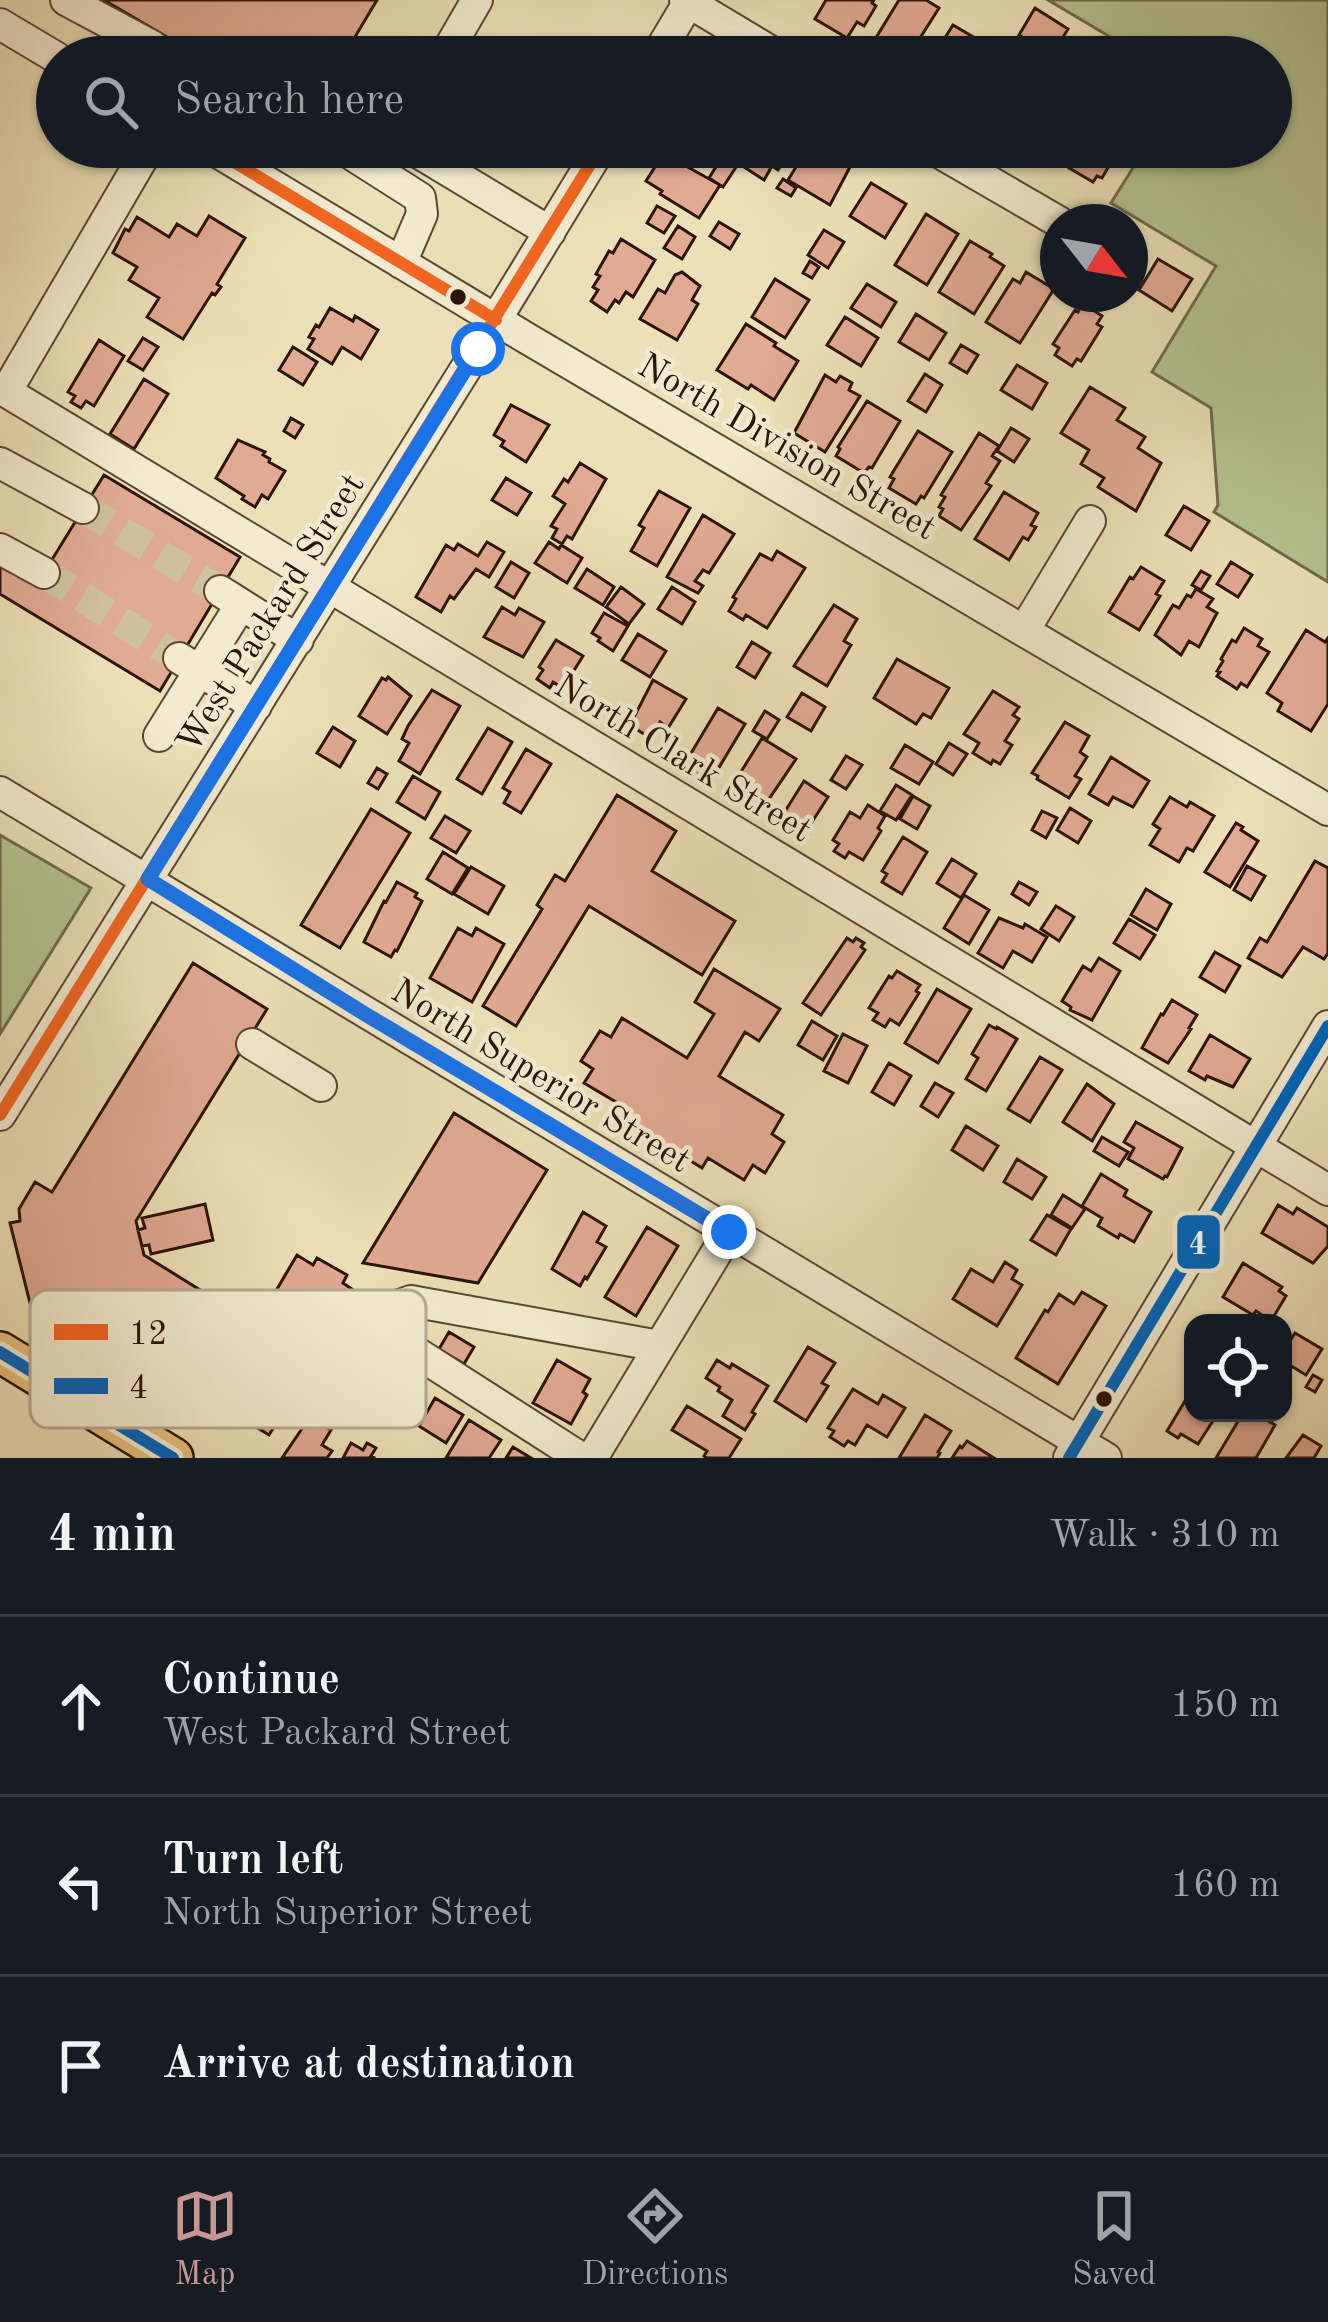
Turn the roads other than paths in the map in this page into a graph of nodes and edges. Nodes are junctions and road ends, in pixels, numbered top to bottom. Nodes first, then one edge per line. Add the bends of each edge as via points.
1 (66, 0) edge
2 (477, 0) edge
3 (688, 1) edge
4 (0, 24) edge
5 (133, 36) edge
6 (456, 36) edge
7 (668, 36) edge
8 (746, 36) edge
9 (36, 45) edge
10 (136, 168) edge
11 (270, 168) edge
12 (373, 168) edge
13 (444, 168) edge
14 (588, 168) edge
15 (966, 168) edge
16 (1040, 211) edge
17 (550, 232) junction
18 (401, 263) junction
19 (496, 320) junction
20 (3, 390) edge
21 (0, 463) edge
22 (83, 508) tunnel mouth
23 (1090, 521) dead end
24 (0, 549) edge
25 (44, 573) tunnel mouth
26 (330, 589) junction
27 (1025, 629) junction
28 (298, 640) junction
29 (190, 665) junction
30 (256, 706) junction
31 (159, 736) dead end
32 (0, 792) edge
33 (1328, 810) edge
34 (148, 879) junction
35 (1328, 1026) edge
36 (252, 1044) dead end
37 (321, 1087) dead end
38 (0, 1115) edge
39 (1255, 1146) junction
40 (1328, 1190) edge
41 (729, 1232) junction
42 (426, 1303) edge
43 (659, 1346) junction
44 (0, 1352) edge
45 (426, 1359) edge
46 (30, 1370) edge
47 (123, 1428) edge
48 (1085, 1453) edge
49 (172, 1458) edge
50 (581, 1458) edge
51 (592, 1458) edge

1 - 5 street
2 - 6 street
3 - 7 street
3 - 8 street
4 - 9 street
10 - 20 street
11 - 18 street, North Division Street
12 - 18 street via 420,198 422,214
13 - 17 street
14 - 17 street, West Packard Street
15 - 16 street
17 - 19 street, West Packard Street
18 - 19 street, North Division Street
19 - 26 street, West Packard Street
19 - 27 street, North Division Street
20 - 26 street, North Clark Street
21 - 22 street
23 - 27 street
24 - 25 street
26 - 28 street, West Packard Street
26 - 39 street, North Clark Street
27 - 33 street, North Division Street
28 - 29 street via 230,598
28 - 30 street, West Packard Street
29 - 30 street
29 - 31 street
30 - 34 street, West Packard Street
32 - 34 street, North Superior Street
34 - 38 street, West Packard Street
34 - 41 street, North Superior Street
35 - 39 street
36 - 37 street
39 - 40 street, North Clark Street
39 - 48 street
41 - 43 street
41 - 48 street, North Superior Street
42 - 43 street
43 - 51 street
44 - 46 main road
45 - 50 street
47 - 49 main road

